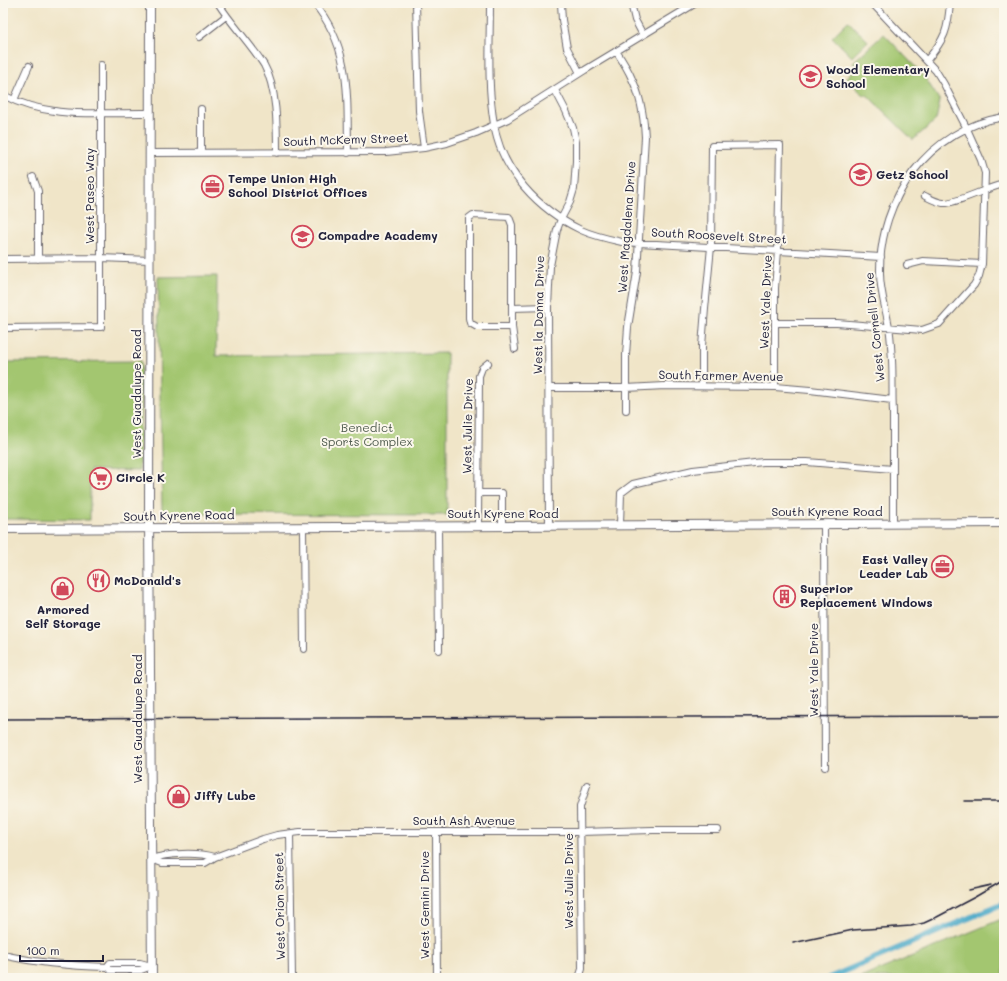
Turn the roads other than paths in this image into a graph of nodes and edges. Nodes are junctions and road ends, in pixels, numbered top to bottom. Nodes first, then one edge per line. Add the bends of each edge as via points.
1 (150, 3) edge
2 (218, 3) edge
3 (314, 3) edge
4 (416, 3) edge
5 (490, 3) edge
6 (561, 3) edge
7 (631, 3) edge
8 (696, 3) edge
9 (872, 3) edge
10 (950, 3) edge
11 (226, 16) junction
12 (643, 35) junction
13 (199, 37) dead end
14 (616, 51) junction
15 (927, 60) junction
16 (101, 65) dead end
17 (29, 66) dead end
18 (580, 73) junction
19 (555, 90) junction
20 (3, 95) edge
21 (14, 100) junction
22 (201, 109) dead end
23 (101, 112) junction
24 (150, 113) junction
25 (1004, 117) edge
26 (494, 126) junction
27 (967, 129) junction
28 (424, 148) junction
29 (150, 153) junction
30 (201, 153) junction
31 (277, 153) junction
32 (348, 153) junction
33 (33, 177) dead end
34 (1004, 184) edge
35 (985, 189) junction
36 (925, 196) dead end
37 (561, 219) junction
38 (639, 243) junction
39 (711, 247) junction
40 (778, 251) junction
41 (881, 257) junction
42 (101, 258) junction
43 (3, 259) edge
44 (38, 259) junction
45 (150, 260) junction
46 (982, 264) junction
47 (907, 265) dead end
48 (548, 307) junction
49 (512, 308) junction
50 (776, 323) junction
51 (512, 327) junction
52 (3, 328) edge
53 (889, 328) junction
54 (514, 348) dead end
55 (488, 363) dead end
56 (702, 386) junction
57 (775, 387) junction
58 (549, 388) junction
59 (626, 388) junction
60 (892, 400) junction
61 (626, 410) dead end
62 (893, 469) junction
63 (479, 493) junction
64 (1004, 523) edge
65 (824, 524) junction
66 (893, 524) junction
67 (620, 525) junction
68 (438, 526) junction
69 (478, 526) junction
70 (502, 526) junction
71 (549, 526) junction
72 (303, 527) junction
73 (149, 528) junction
74 (3, 529) edge
75 (304, 649) dead end
76 (439, 650) dead end
77 (825, 767) dead end
78 (587, 785) dead end
79 (718, 830) dead end
80 (580, 832) junction
81 (436, 833) junction
82 (290, 834) junction
83 (151, 859) junction
84 (3, 955) edge
85 (152, 966) junction
86 (152, 978) edge
87 (292, 978) edge
88 (437, 978) edge
89 (580, 978) edge

1 - 24 main road, West Guadalupe Road
2 - 11 street
3 - 32 street via 334,34 344,64
4 - 28 street via 419,112
5 - 26 street via 490,88
6 - 18 street via 567,48
7 - 12 street via 635,20
8 - 12 street, South McKemy Street
9 - 15 street
10 - 15 street via 944,36
11 - 13 street
11 - 31 street via 265,66 273,92
12 - 14 street, South McKemy Street
14 - 18 street, South McKemy Street
14 - 38 street, West Magdalena Drive via 633,80 644,119
15 - 27 street via 944,84
16 - 23 street, West Paseo Way
17 - 21 street
18 - 19 street, South McKemy Street
19 - 26 street, South McKemy Street
19 - 37 street, West la Donna Drive via 573,128 576,142 574,189
20 - 21 street
21 - 23 street via 29,106 65,113
22 - 30 street
23 - 24 street
23 - 42 street, West Paseo Way
24 - 29 main road, West Guadalupe Road
25 - 27 street
26 - 28 street, South McKemy Street
26 - 37 street via 501,150 513,172 543,206
27 - 35 street via 983,165
27 - 41 street, West Cornell Drive via 934,150 905,182 886,222
28 - 32 street, South McKemy Street
29 - 30 street, South McKemy Street
29 - 45 main road, West Guadalupe Road
30 - 31 street, South McKemy Street
31 - 32 street, South McKemy Street
33 - 44 street via 38,191
34 - 35 street
35 - 36 street via 945,203
35 - 46 street
37 - 38 street, South Roosevelt Street via 582,230 607,238
37 - 48 street, West la Donna Drive via 552,252
38 - 39 street, South Roosevelt Street
38 - 59 street, West Magdalena Drive via 626,355
39 - 40 street, South Roosevelt Street
39 - 40 street, West Yale Drive via 712,146 780,145
39 - 56 street via 702,346
40 - 41 street, South Roosevelt Street
40 - 50 street, West Yale Drive
41 - 53 street, West Cornell Drive via 880,274
42 - 44 street
42 - 45 street
42 - 52 street, West Paseo Way via 101,327
43 - 44 street
45 - 73 main road, West Guadalupe Road
46 - 47 street via 923,261
46 - 53 street via 974,285 939,324 922,330
48 - 49 street
48 - 58 street, West la Donna Drive
49 - 51 street
49 - 51 street via 512,224 509,216 473,215 469,218 470,323 477,327
50 - 53 street via 837,323
50 - 57 street, West Yale Drive
51 - 54 street
53 - 60 street, West Cornell Drive
55 - 63 street, West Julie Drive via 482,368 479,376
56 - 57 street, South Farmer Avenue
56 - 59 street, South Farmer Avenue
57 - 60 street, South Farmer Avenue
58 - 59 street, South Farmer Avenue
58 - 71 street, West la Donna Drive
59 - 61 street, West Magdalena Drive
60 - 62 street, West Cornell Drive
62 - 66 street, West Cornell Drive
62 - 67 street via 807,462 763,462 693,470 633,484 621,493
63 - 69 street, West Julie Drive
63 - 70 street via 502,493
64 - 66 main road, South Kyrene Road
65 - 66 main road, South Kyrene Road
65 - 67 main road, South Kyrene Road
65 - 77 street, West Yale Drive
67 - 71 main road, South Kyrene Road
68 - 69 main road, South Kyrene Road
68 - 72 main road, South Kyrene Road
68 - 76 street
69 - 70 main road, South Kyrene Road
70 - 71 main road, South Kyrene Road
72 - 73 main road, South Kyrene Road
72 - 75 street
73 - 74 main road, South Kyrene Road
73 - 83 main road, West Guadalupe Road
78 - 80 street, West Julie Drive via 580,807
79 - 80 street, South Ash Avenue
80 - 81 street, South Ash Avenue
80 - 89 street, West Julie Drive
81 - 82 street, South Ash Avenue
81 - 88 street, West Gemini Drive
82 - 83 street, South Ash Avenue via 263,839 205,863 162,863
82 - 87 street, West Orion Street
83 - 85 main road, West Guadalupe Road
84 - 85 street via 74,966 106,967 110,970 140,970
85 - 86 main road, West Guadalupe Road

